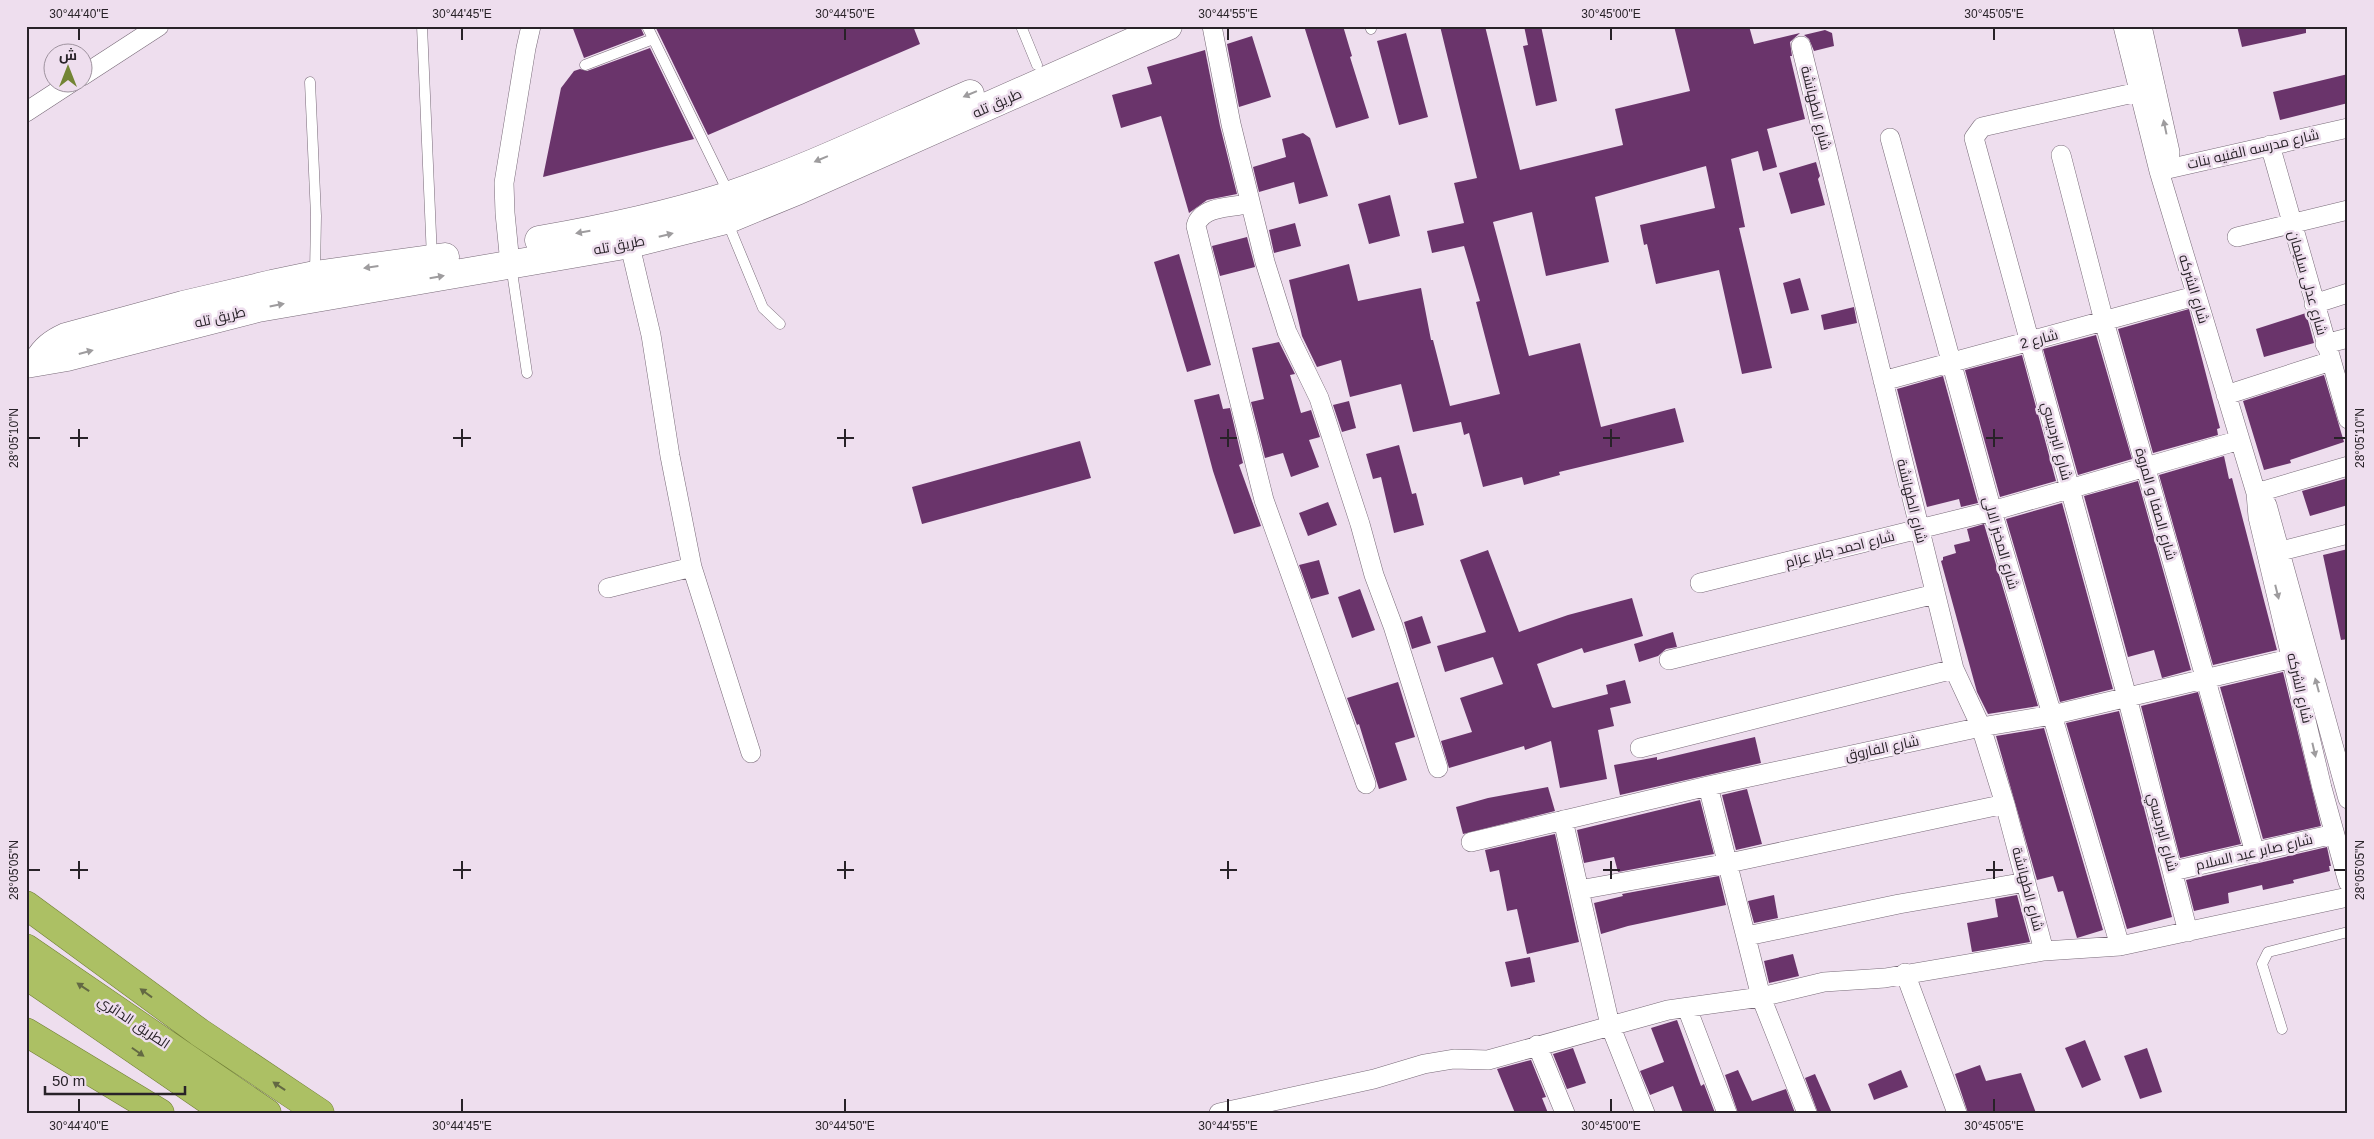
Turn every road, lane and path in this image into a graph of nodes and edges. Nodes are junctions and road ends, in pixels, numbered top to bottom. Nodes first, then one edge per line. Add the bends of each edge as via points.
1 (159, 26) edge
2 (422, 26) edge
3 (532, 26) edge
4 (647, 26) edge
5 (1021, 26) edge
6 (1127, 26) edge
7 (1168, 26) edge
8 (1212, 26) edge
9 (2123, 26) edge
10 (2142, 26) edge
11 (653, 39) junction
12 (1801, 46) dead end
13 (1077, 58) junction
14 (585, 65) dead end
15 (1038, 65) junction
16 (92, 70) edge
17 (310, 82) dead end
18 (2147, 89) junction
19 (57, 92) edge
20 (26, 112) edge
21 (2348, 128) edge
22 (1890, 138) dead end
23 (2270, 145) junction
24 (2061, 155) dead end
25 (2159, 171) junction
26 (1249, 204) junction
27 (728, 207) junction
28 (2348, 210) edge
29 (2291, 223) junction
30 (627, 234) junction
31 (2237, 237) dead end
32 (509, 255) junction
33 (432, 259) junction
34 (315, 275) junction
35 (2348, 293) edge
36 (2195, 296) junction
37 (2314, 304) junction
38 (2104, 321) junction
39 (780, 324) dead end
40 (2348, 338) edge
41 (2030, 341) junction
42 (2328, 353) junction
43 (32, 362) edge
44 (1950, 362) junction
45 (527, 373) dead end
46 (1883, 381) junction
47 (2226, 395) junction
48 (2348, 419) edge
49 (2240, 440) junction
50 (2348, 466) edge
51 (2146, 468) junction
52 (2070, 489) junction
53 (2256, 493) junction
54 (1992, 511) junction
55 (1920, 529) junction
56 (2348, 534) edge
57 (2274, 553) junction
58 (692, 567) junction
59 (1700, 583) dead end
60 (608, 588) dead end
61 (1936, 594) junction
62 (2293, 658) junction
63 (1669, 660) dead end
64 (1954, 669) junction
65 (2206, 679) junction
66 (2127, 697) junction
67 (2052, 715) junction
68 (1981, 727) junction
69 (1640, 748) dead end
70 (752, 753) dead end
71 (1438, 768) dead end
72 (1366, 784) dead end
73 (1708, 786) junction
74 (2346, 787) edge
75 (2322, 788) junction
76 (2005, 804) junction
77 (1563, 820) junction
78 (2334, 834) junction
79 (1471, 842) dead end
80 (2255, 853) junction
81 (1729, 863) junction
82 (2173, 870) junction
83 (2026, 882) junction
84 (2348, 882) edge
85 (1579, 890) junction
86 (2348, 897) edge
87 (26, 905) edge
88 (2188, 932) junction
89 (2348, 932) edge
90 (1746, 936) junction
91 (2120, 946) junction
92 (26, 948) edge
93 (2044, 951) junction
94 (26, 974) edge
95 (1905, 974) junction
96 (1761, 997) junction
97 (1687, 1008) junction
98 (1610, 1025) junction
99 (2282, 1029) dead end
100 (26, 1032) edge
101 (1538, 1045) junction
102 (160, 1113) edge
103 (227, 1113) edge
104 (268, 1113) edge
105 (320, 1113) edge
106 (1219, 1113) edge
107 (1565, 1113) edge
108 (1645, 1113) edge
109 (1727, 1113) edge
110 (1806, 1113) edge
111 (1957, 1113) edge

1 - 16 street
2 - 33 lane
3 - 32 street via 506,161 504,205
4 - 11 lane
5 - 15 lane
6 - 13 main road, طريق تله
7 - 13 main road, طريق تله
8 - 26 street
9 - 18 street
10 - 18 street
11 - 14 lane
11 - 27 lane
12 - 46 street, شارع الطهانشة
13 - 15 main road, طريق تله
13 - 27 main road, طريق تله via 775,201
15 -> 27 main road, طريق تله via 792,171
17 - 34 lane via 316,216
18 - 25 street via 2170,152 2169,160
18 - 41 street, شارع البرديسي via 1982,127 1974,138
19 - 20 street
21 - 23 street, شارع مدرسه الفنيه بنات
22 - 44 street, شارع المخبز الالى
23 - 25 street, شارع مدرسه الفنيه بنات
23 - 29 street, شارع عدلى سليمان
24 - 38 street, شارع الصفا و المروة
25 - 36 street, شارع الشركه
26 - 71 street via 1287,332 1319,398
26 - 72 street via 1206,212 1197,219 1196,226 1264,500
27 - 30 main road, طريق تله
27 - 39 lane via 763,308
28 - 29 street
29 - 31 street
29 - 37 street, شارع عدلى سليمان
30 - 32 main road, طريق تله
30 - 58 street via 650,335
32 - 33 main road, طريق تله
43 -> 32 main road, طريق تله via 67,357 258,308
32 - 45 lane
33 -> 34 main road, طريق تله
34 - 43 main road, طريق تله via 227,294 66,337
35 - 37 street
36 - 38 street, شارع 2
36 - 47 street, شارع الشركه
37 - 42 street, شارع عدلى سليمان
38 - 41 street, شارع 2
38 - 51 street, شارع الصفا و المروة
40 - 42 street
41 - 44 street, شارع 2
41 - 52 street, شارع البرديسي
42 - 47 street
42 - 48 street, شارع عدلى سليمان
44 - 46 street, شارع 2
44 - 54 street, شارع المخبز الالى
46 - 55 street, شارع الطهانشة
47 - 49 street, شارع الشركه
49 - 51 street, شارع احمد جابر عزام
49 - 53 street, شارع الشركه
50 - 53 street
51 - 52 street, شارع احمد جابر عزام
51 - 65 street, شارع الصفا و المروة
52 - 54 street, شارع احمد جابر عزام
52 - 66 street, شارع البرديسي
53 - 57 street, شارع الشركه via 2257,511
54 - 55 street, شارع احمد جابر عزام
54 - 67 street, شارع المخبز الالى
55 - 59 street, شارع احمد جابر عزام
55 - 61 street, شارع الطهانشة
56 - 57 street
57 -> 62 street, شارع الشركه
74 -> 57 street, شارع الشركه
58 - 60 street
58 - 70 street
61 - 63 street
61 - 64 street, شارع الطهانشة
62 - 65 street, شارع الفاروق
62 -> 75 street, شارع الشركه
64 - 68 street, شارع الطهانشة
64 - 69 street
65 - 66 street, شارع الفاروق
65 - 80 street, شارع الصفا و المروة
66 - 67 street, شارع الفاروق
66 - 82 street, شارع البرديسي
67 - 68 street, شارع الفاروق
67 - 91 street, شارع المخبز الالى
68 - 73 street, شارع الفاروق
68 - 76 street, شارع الطهانشة
73 - 77 street, شارع الفاروق
73 - 81 street
74 - 75 street
75 - 78 street, شارع الشركه
76 - 81 street
76 - 83 street, شارع الطهانشة
77 - 79 street, شارع الفاروق
77 - 85 street
78 - 80 street, شارع صابر عبد السلام
78 - 84 street, شارع الشركه
80 - 82 street, شارع صابر عبد السلام
81 - 85 street
81 - 90 street
82 - 88 street, شارع البرديسي
83 - 90 street
83 - 93 street, شارع الطهانشة
85 - 98 street
86 - 88 street
105 -> 87 highway via 199,1032
88 - 91 street
89 - 99 lane via 2268,952 2263,958 2262,964
90 - 96 street
91 - 93 street
104 -> 92 highway, الطريق الدائري
93 - 95 street
94 -> 103 highway, الطريق الدائري
95 - 96 street via 1824,982
95 - 111 street
96 - 97 street
96 - 110 street
97 - 98 street
97 - 109 street
98 - 101 street
98 - 108 street
100 - 102 highway
101 - 106 street via 1488,1060 1454,1059 1424,1064 1374,1079
101 - 107 street

